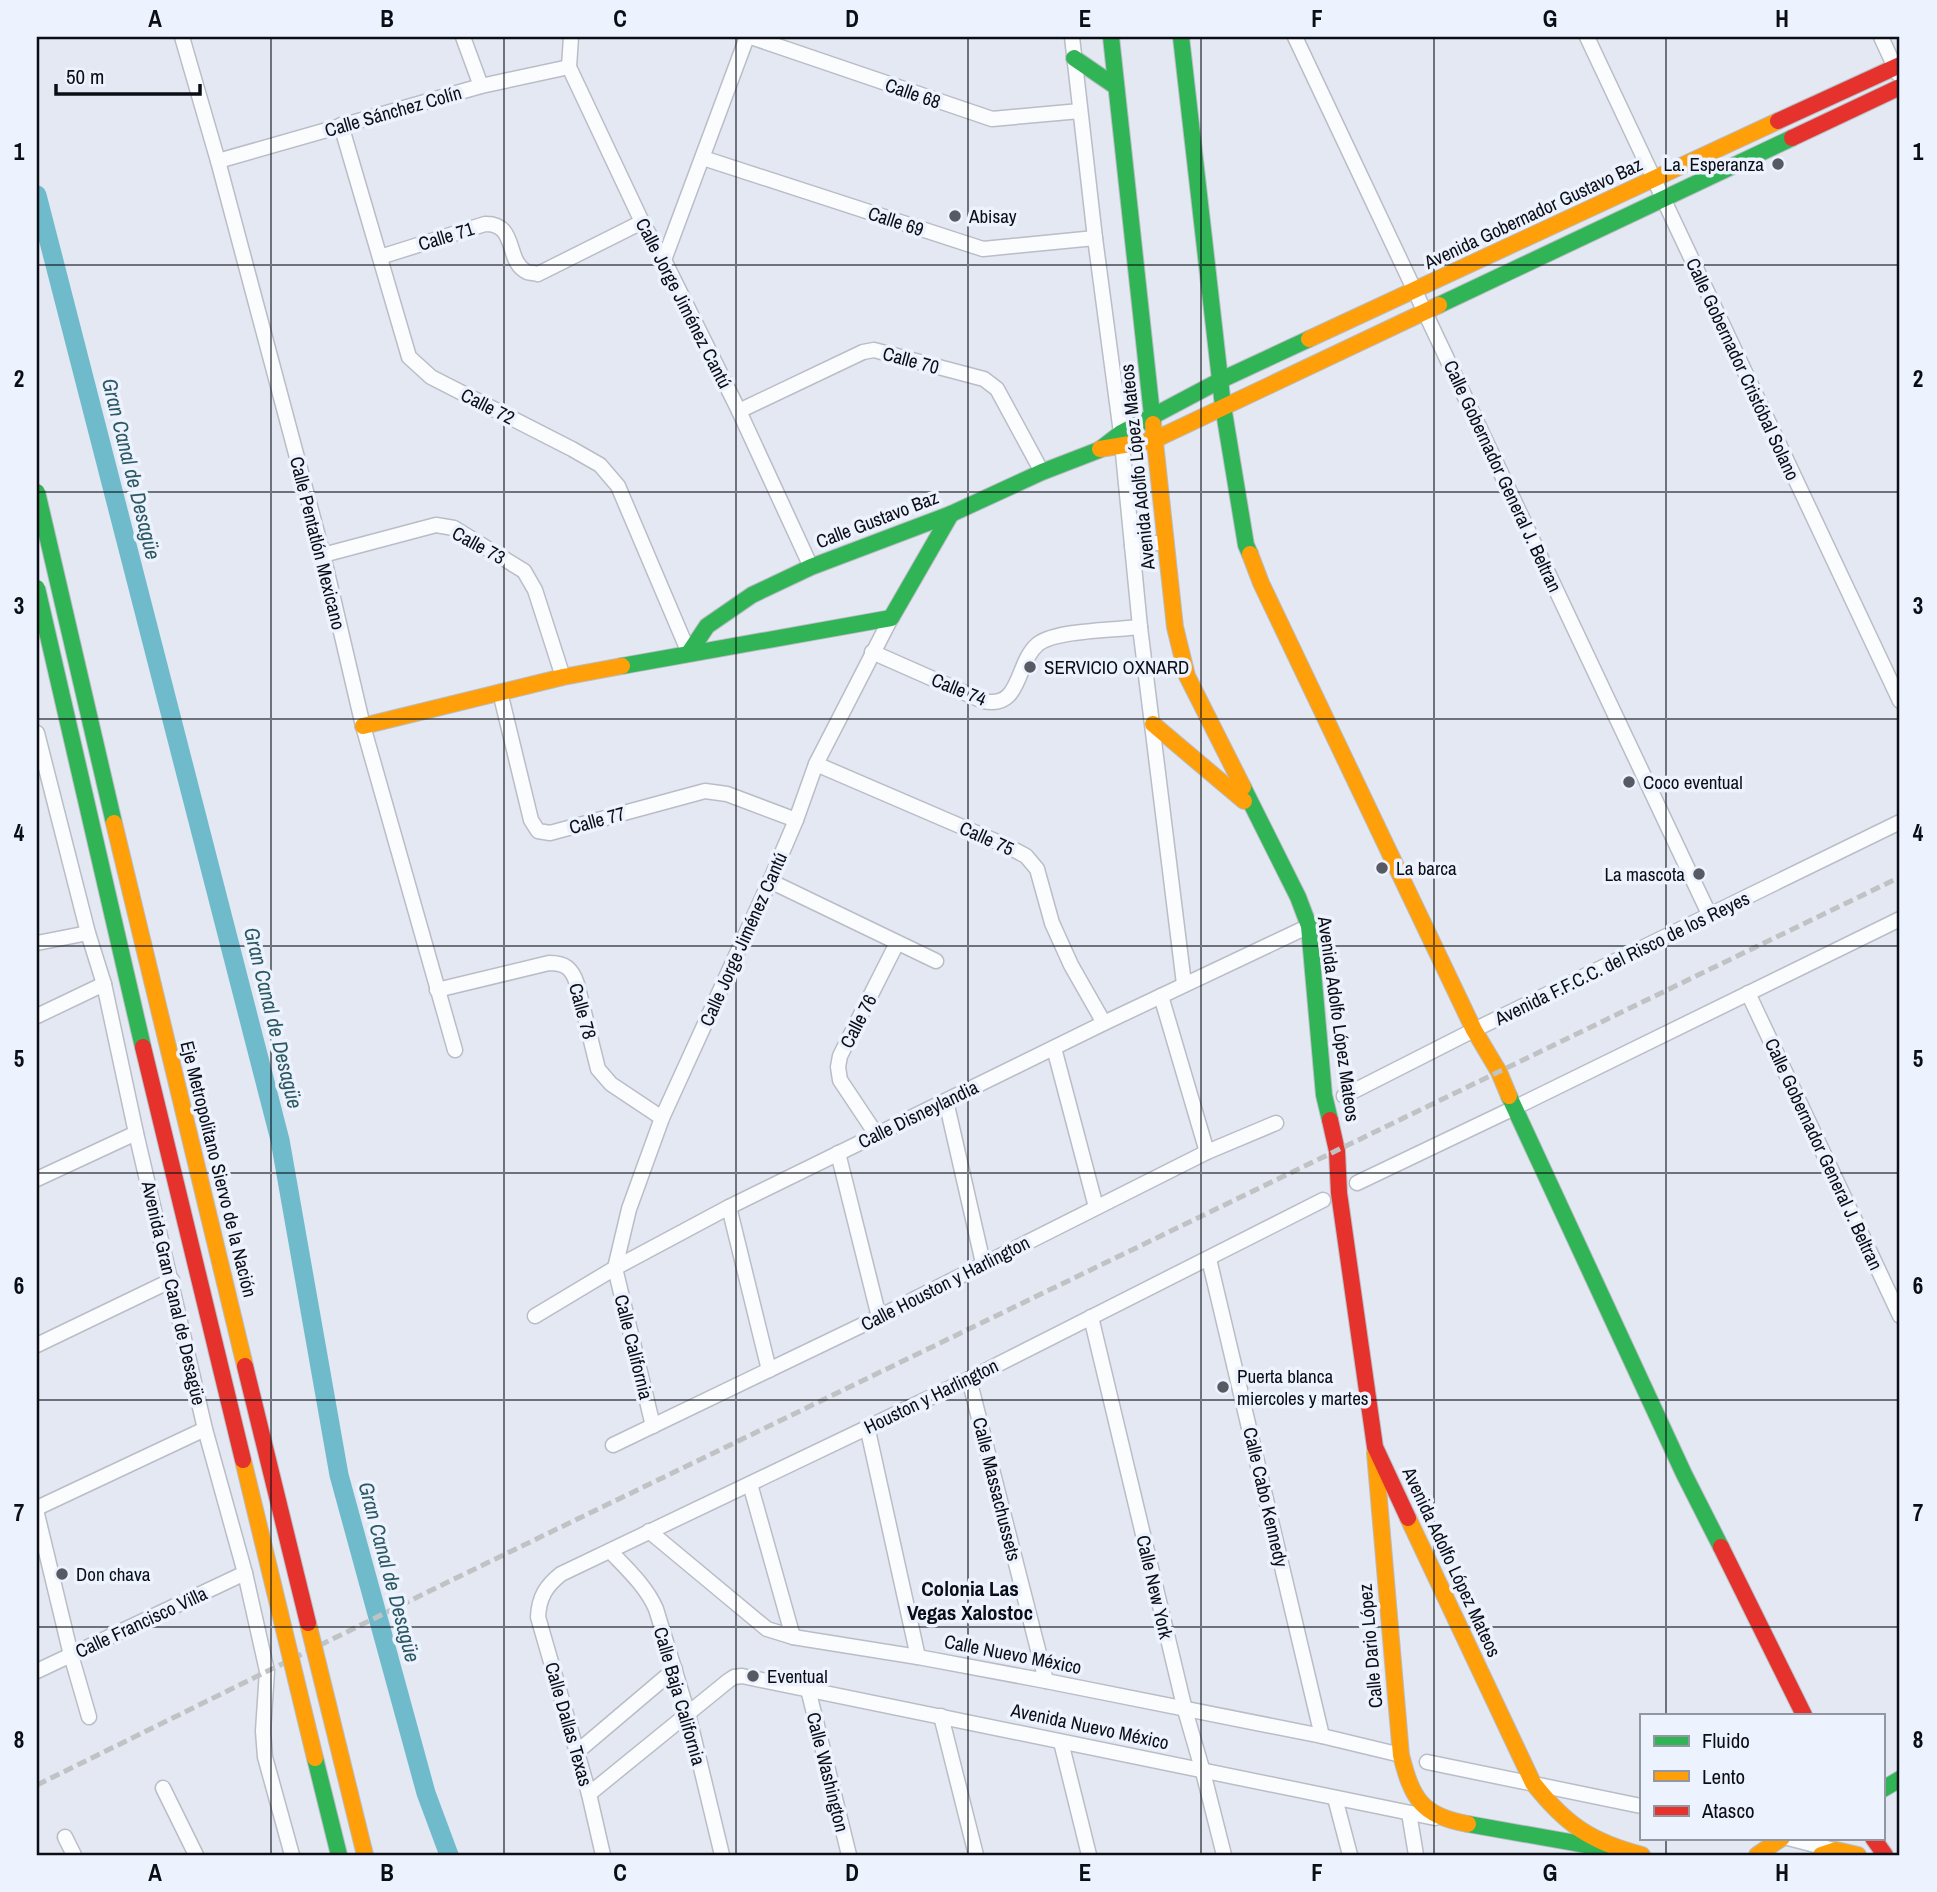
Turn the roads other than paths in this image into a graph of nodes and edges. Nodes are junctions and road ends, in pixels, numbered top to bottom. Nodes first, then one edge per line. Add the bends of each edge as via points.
1 (182, 37) edge
2 (463, 37) edge
3 (571, 37) edge
4 (749, 37) edge
5 (1072, 37) edge
6 (1111, 37) edge
7 (1181, 37) edge
8 (1296, 37) edge
9 (1587, 37) edge
10 (1881, 37) edge
11 (1074, 58) junction
12 (569, 67) junction
13 (1899, 70) edge
14 (481, 86) junction
15 (1115, 86) junction
16 (1900, 87) edge
17 (1080, 111) junction
18 (341, 125) junction
19 (702, 158) junction
20 (218, 161) junction
21 (1654, 179) junction
22 (1663, 198) junction
23 (642, 222) junction
24 (1095, 238) junction
25 (380, 257) junction
26 (664, 260) junction
27 (1416, 290) junction
28 (1427, 312) junction
29 (1221, 380) junction
30 (1223, 406) junction
31 (739, 411) junction
32 (1152, 415) junction
33 (1122, 440) junction
34 (1154, 440) junction
35 (1042, 472) junction
36 (37, 492) edge
37 (951, 513) junction
38 (1166, 542) junction
39 (1132, 546) junction
40 (323, 555) junction
41 (811, 567) junction
42 (37, 588) edge
43 (891, 618) junction
44 (1140, 627) junction
45 (872, 652) junction
46 (689, 653) junction
47 (563, 677) junction
48 (500, 692) junction
49 (1900, 701) edge
50 (1153, 724) junction
51 (363, 726) junction
52 (37, 733) edge
53 (816, 764) junction
54 (41, 771) edge
55 (1251, 807) junction
56 (796, 820) junction
57 (1900, 822) edge
58 (770, 881) junction
59 (1710, 916) junction
60 (1900, 919) edge
61 (1309, 926) junction
62 (88, 933) junction
63 (37, 943) edge
64 (897, 943) junction
65 (936, 961) dead end
66 (104, 984) junction
67 (1184, 984) junction
68 (437, 990) junction
69 (1748, 993) junction
70 (1161, 996) junction
71 (37, 1016) edge
72 (1104, 1023) junction
73 (1474, 1030) junction
74 (1054, 1048) junction
75 (455, 1050) dead end
76 (1344, 1096) dead end
77 (946, 1101) junction
78 (1514, 1108) junction
79 (662, 1118) junction
80 (1276, 1123) dead end
81 (136, 1133) junction
82 (876, 1134) junction
83 (1207, 1152) junction
84 (838, 1153) junction
85 (37, 1179) edge
86 (1357, 1183) dead end
87 (1323, 1200) dead end
88 (729, 1206) junction
89 (1096, 1207) junction
90 (1209, 1259) junction
91 (984, 1263) junction
92 (615, 1268) junction
93 (172, 1280) junction
94 (1900, 1316) edge
95 (535, 1317) dead end
96 (879, 1317) junction
97 (1091, 1317) junction
98 (37, 1345) edge
99 (769, 1370) junction
100 (968, 1379) junction
101 (653, 1426) junction
102 (867, 1426) junction
103 (205, 1429) junction
104 (614, 1444) dead end
105 (1375, 1447) junction
106 (750, 1484) junction
107 (37, 1508) edge
108 (37, 1514) edge
109 (649, 1531) junction
110 (610, 1551) junction
111 (245, 1573) junction
112 (542, 1594) joint
113 (793, 1637) junction
114 (71, 1655) junction
115 (918, 1657) junction
116 (675, 1669) junction
117 (37, 1671) edge
118 (1046, 1681) junction
119 (808, 1689) junction
120 (1185, 1710) junction
121 (688, 1714) junction
122 (1804, 1714) edge
123 (941, 1716) junction
124 (89, 1717) dead end
125 (1322, 1736) junction
126 (1061, 1742) junction
127 (577, 1752) junction
128 (1401, 1755) junction
129 (1427, 1762) dead end
130 (1203, 1772) junction
131 (1900, 1779) edge
132 (1533, 1783) junction
133 (163, 1788) dead end
134 (1884, 1788) edge
135 (589, 1794) junction
136 (1335, 1798) junction
137 (1640, 1806) edge
138 (1409, 1813) junction
139 (1450, 1821) junction
140 (65, 1837) dead end
141 (1782, 1840) edge
142 (1791, 1840) edge
143 (1874, 1840) edge
144 (1820, 1849) edge
145 (1621, 1851) junction
146 (74, 1855) edge
147 (196, 1855) edge
148 (292, 1855) edge
149 (339, 1855) edge
150 (365, 1855) edge
151 (603, 1855) edge
152 (722, 1855) edge
153 (849, 1855) edge
154 (976, 1855) edge
155 (1089, 1855) edge
156 (1223, 1855) edge
157 (1350, 1855) edge
158 (1416, 1855) edge
159 (1642, 1855) edge
160 (1757, 1855) edge
161 (1857, 1855) edge
162 (1885, 1855) edge

1 - 20 street, Calle Pentatlón Mexicano
2 - 14 street
3 - 12 street, Calle Jorge Jiménez Cantú
4 - 17 street, Calle 68 via 992,119
4 - 19 street
5 - 11 street
6 - 15 main road, Avenida Adolfo López Mateos
7 - 29 main road
8 - 27 street, Calle Gobernador General J. Beltran
9 - 21 street, Calle Gobernador Cristóbal Solano
10 - 13 street
11 - 15 main road
11 - 17 street
12 - 14 street, Calle Sánchez Colín
12 - 23 street, Calle Jorge Jiménez Cantú
13 - 21 main road, Avenida Gobernador Gustavo Baz
14 - 18 street, Calle Sánchez Colín
15 - 32 main road, Avenida Adolfo López Mateos
16 - 22 main road
17 - 24 street
18 - 20 street, Calle Sánchez Colín
18 - 25 street, Calle 72
19 - 24 street, Calle 69 via 983,249
19 - 26 street
20 - 40 street, Calle Pentatlón Mexicano
21 - 22 street, Calle Gobernador Cristóbal Solano
21 - 27 main road, Avenida Gobernador Gustavo Baz
22 - 28 main road
22 - 49 street, Calle Gobernador Cristóbal Solano
23 - 25 street, Calle 71 via 538,274 527,273 518,264 508,237 494,224
23 - 26 street, Calle Jorge Jiménez Cantú
24 - 33 street
25 - 46 street, Calle 72 via 410,356 432,377 600,465 618,486
26 - 31 street, Calle Jorge Jiménez Cantú
27 - 28 street, Calle Gobernador General J. Beltran
27 - 29 main road, Avenida Gobernador Gustavo Baz
28 - 30 main road
28 - 59 street, Calle Gobernador General J. Beltran
29 - 30 main road
29 - 32 main road, Calle Gustavo Baz
30 - 34 main road, Calle Gustavo Baz
30 - 73 main road via 1246,545 1261,583
31 - 35 street, Calle 70 via 874,350 984,379 997,389
31 - 41 street, Calle Jorge Jiménez Cantú
32 - 33 main road, Calle Gustavo Baz
32 - 34 main road, Avenida Adolfo López Mateos
33 - 34 main road, Calle Gustavo Baz
33 - 35 main road, Calle Gustavo Baz
33 - 39 street
34 - 38 main road, Avenida Adolfo López Mateos
35 - 37 main road, Calle Gustavo Baz
36 - 150 main road, Eje Metropolitano Siervo de la Nación, bridge
37 - 41 main road, Calle Gustavo Baz
37 - 43 main road
38 - 39 street
38 - 55 main road, Avenida Adolfo López Mateos via 1175,627 1187,676
39 - 44 street
40 - 47 street, Calle 73 via 436,525 454,528 524,571 535,590
40 - 51 street, Calle Pentatlón Mexicano
41 - 46 main road, Calle Gustavo Baz via 732,607 707,626
42 - 149 main road, bridge
43 - 45 street, Calle Jorge Jiménez Cantú
43 - 46 main road
44 - 45 street, Calle 74 via 1056,635 1039,643 1026,658 1010,694 994,703
44 - 50 street
45 - 53 street, Calle Jorge Jiménez Cantú
46 - 47 main road
47 - 48 main road
48 - 51 main road
48 - 56 street, Calle 77 via 531,820 538,831 550,833 705,791 727,793
50 - 55 main road
50 - 67 street
51 - 68 street, Calle Pentatlón Mexicano
52 - 54 street, Avenida Gran Canal de Desagüe
53 - 56 street, Calle Jorge Jiménez Cantú
53 - 72 street, Calle 75 via 1026,856 1037,869 1052,923 1071,965
54 - 62 street, Avenida Gran Canal de Desagüe
55 - 61 main road, Avenida Adolfo López Mateos
56 - 58 street, Calle Jorge Jiménez Cantú
57 - 59 street, Avenida F.F.C.C. del Risco de los Reyes
58 - 64 street
58 - 79 street, Calle Jorge Jiménez Cantú
59 - 73 street, Avenida F.F.C.C. del Risco de los Reyes
60 - 69 street
61 - 67 street, Calle Disneylandia
61 - 105 main road, Avenida Adolfo López Mateos via 1324,1095 1337,1151
62 - 63 street
62 - 66 street, Avenida Gran Canal de Desagüe
64 - 65 street
64 - 82 street, Calle 76 via 838,1068 840,1080
66 - 71 street
66 - 81 street, Avenida Gran Canal de Desagüe
67 - 70 street, Calle Disneylandia
68 - 75 street, Calle Pentatlón Mexicano
68 - 79 street, Calle 78 via 549,963 567,966 574,974 598,1069 611,1084
69 - 78 street
69 - 94 street, Calle Gobernador General J. Beltran
70 - 72 street, Calle Disneylandia
70 - 83 street
72 - 74 street, Calle Disneylandia
73 - 76 street, Avenida F.F.C.C. del Risco de los Reyes
73 - 78 main road
74 - 77 street, Calle Disneylandia
74 - 89 street
77 - 82 street, Calle Disneylandia
77 - 91 street
78 - 86 street
78 - 122 main road via 1684,1474
79 - 92 street, Calle Jorge Jiménez Cantú via 629,1209
80 - 83 street, Calle Houston y Harlington
81 - 85 street
81 - 93 street, Avenida Gran Canal de Desagüe
82 - 84 street, Calle Disneylandia
83 - 89 street, Calle Houston y Harlington
84 - 88 street, Calle Disneylandia
84 - 96 street
87 - 90 street, Houston y Harlington
88 - 92 street, Calle Disneylandia
88 - 99 street
89 - 91 street, Calle Houston y Harlington
90 - 97 street, Houston y Harlington
90 - 125 street, Calle Cabo Kennedy
91 - 96 street, Calle Houston y Harlington
92 - 95 street, Calle Disneylandia
92 - 101 street, Calle California
93 - 98 street
93 - 103 street, Avenida Gran Canal de Desagüe
96 - 99 street, Calle Houston y Harlington
97 - 100 street, Houston y Harlington
97 - 120 street, Calle New York
99 - 101 street, Calle Houston y Harlington
100 - 102 street, Houston y Harlington
100 - 118 street, Calle Massachussets
101 - 104 street, Calle Houston y Harlington
102 - 106 street, Houston y Harlington
102 - 115 street
103 - 107 street
103 - 111 street, Avenida Gran Canal de Desagüe
105 - 128 main road, Calle Dario López
105 - 132 main road, Avenida Adolfo López Mateos
106 - 109 street, Houston y Harlington
106 - 113 street
108 - 114 street
109 - 110 street, Houston y Harlington
109 - 113 street, Calle Nuevo México via 757,1623
110 - 112 street, Houston y Harlington via 561,1574
110 - 116 street, Calle Baja California via 650,1595
111 - 114 street, Calle Francisco Villa
111 - 148 street, Avenida Gran Canal de Desagüe via 267,1671 265,1757
112 - 127 street, Calle Dallas Texas via 538,1617
113 - 115 street, Calle Nuevo México
114 - 117 street, Calle Francisco Villa
114 - 124 street
115 - 118 street, Calle Nuevo México
116 - 121 street, Calle Baja California
116 - 127 street
118 - 120 street, Calle Nuevo México
119 - 121 street, Avenida Nuevo México via 734,1677
119 - 123 street, Avenida Nuevo México
119 - 153 street, Calle Washington
120 - 125 street, Calle Nuevo México
120 - 130 street, Calle New York
121 - 135 street, Avenida Nuevo México
121 - 152 street, Calle Baja California
123 - 126 street, Avenida Nuevo México
123 - 154 street
125 - 128 street, Calle Nuevo México
126 - 130 street, Avenida Nuevo México
126 - 155 street
127 - 135 street, Calle Dallas Texas
128 - 139 main road, Calle Dario López via 1419,1802
129 - 132 street
130 - 136 street, Avenida Nuevo México
130 - 156 street, Calle New York
131 - 134 main road
132 - 137 street
132 - 145 main road, Avenida Adolfo López Mateos via 1559,1814
133 - 147 street
135 - 151 street, Calle Dallas Texas
136 - 138 street, Avenida Nuevo México
136 - 157 street
138 - 139 street, Avenida Nuevo México
138 - 158 street
139 - 145 main road, Avenida Nuevo México
140 - 146 street
141 - 160 main road
142 - 144 street
143 - 162 main road
144 - 161 main road
145 - 159 main road, Avenida Adolfo López Mateos

